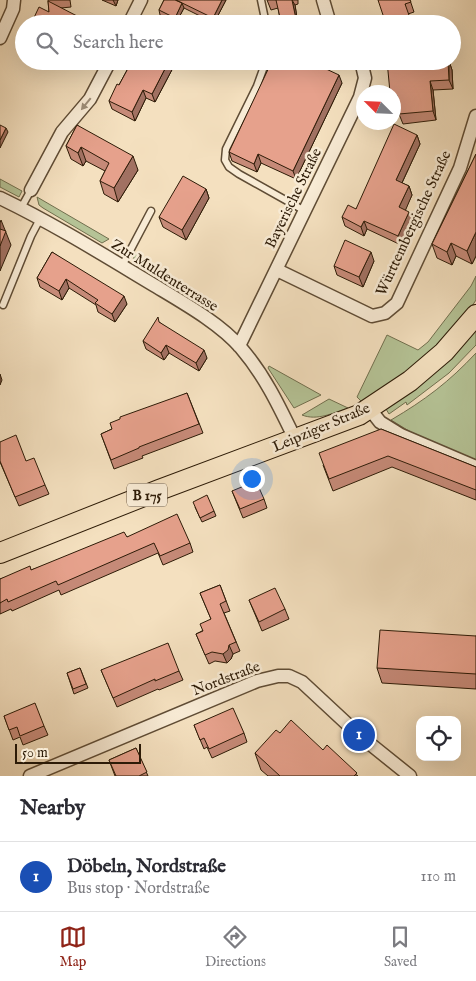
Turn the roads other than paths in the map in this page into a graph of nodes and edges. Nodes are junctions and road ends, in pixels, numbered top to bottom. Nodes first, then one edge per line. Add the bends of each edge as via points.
1 (14, 0) edge
2 (141, 0) edge
3 (261, 0) edge
4 (323, 0) edge
5 (134, 15) edge
6 (264, 15) edge
7 (327, 15) edge
8 (0, 38) edge
9 (105, 70) edge
10 (263, 70) edge
11 (363, 70) edge
12 (476, 116) edge
13 (31, 190) joint
14 (0, 198) edge
15 (21, 208) junction
16 (151, 211) dead end
17 (305, 211) junction
18 (40, 218) junction
19 (122, 266) junction
20 (277, 270) junction
21 (4, 305) dead end
22 (476, 315) edge
23 (239, 346) junction
24 (369, 408) junction
25 (295, 439) junction
26 (476, 467) edge
27 (0, 554) edge
28 (52, 772) edge
29 (30, 776) edge
30 (410, 776) edge

1 - 8 street via 14,10
2 - 5 street
3 - 6 lane
4 - 7 street
9 -> 13 street via 90,99 62,132
10 - 17 lane via 226,150 225,160 238,174
11 - 17 street, Bayerische Straße via 365,78 360,97
12 - 20 street, Württembergische Straße via 455,177 397,303 385,313 372,316
13 - 15 lane
14 - 15 street, Zur Muldenterrasse
15 - 18 street, Zur Muldenterrasse
16 - 19 lane
17 - 20 street, Bayerische Straße
18 - 19 street, Zur Muldenterrasse
18 - 21 lane
19 - 23 street, Zur Muldenterrasse via 193,309
20 - 23 street, Bayerische Straße
22 - 24 main road, Leipziger Straße / B 175 via 444,352 410,381
23 - 25 street, Zur Muldenterrasse via 270,388
24 - 25 main road, Leipziger Straße / B 175 via 359,415
24 - 26 street via 380,422 401,435
25 - 27 main road, Leipziger Straße / B 175
28 - 29 street, Nordstraße
28 - 30 street, Nordstraße via 257,681 289,676 302,682

